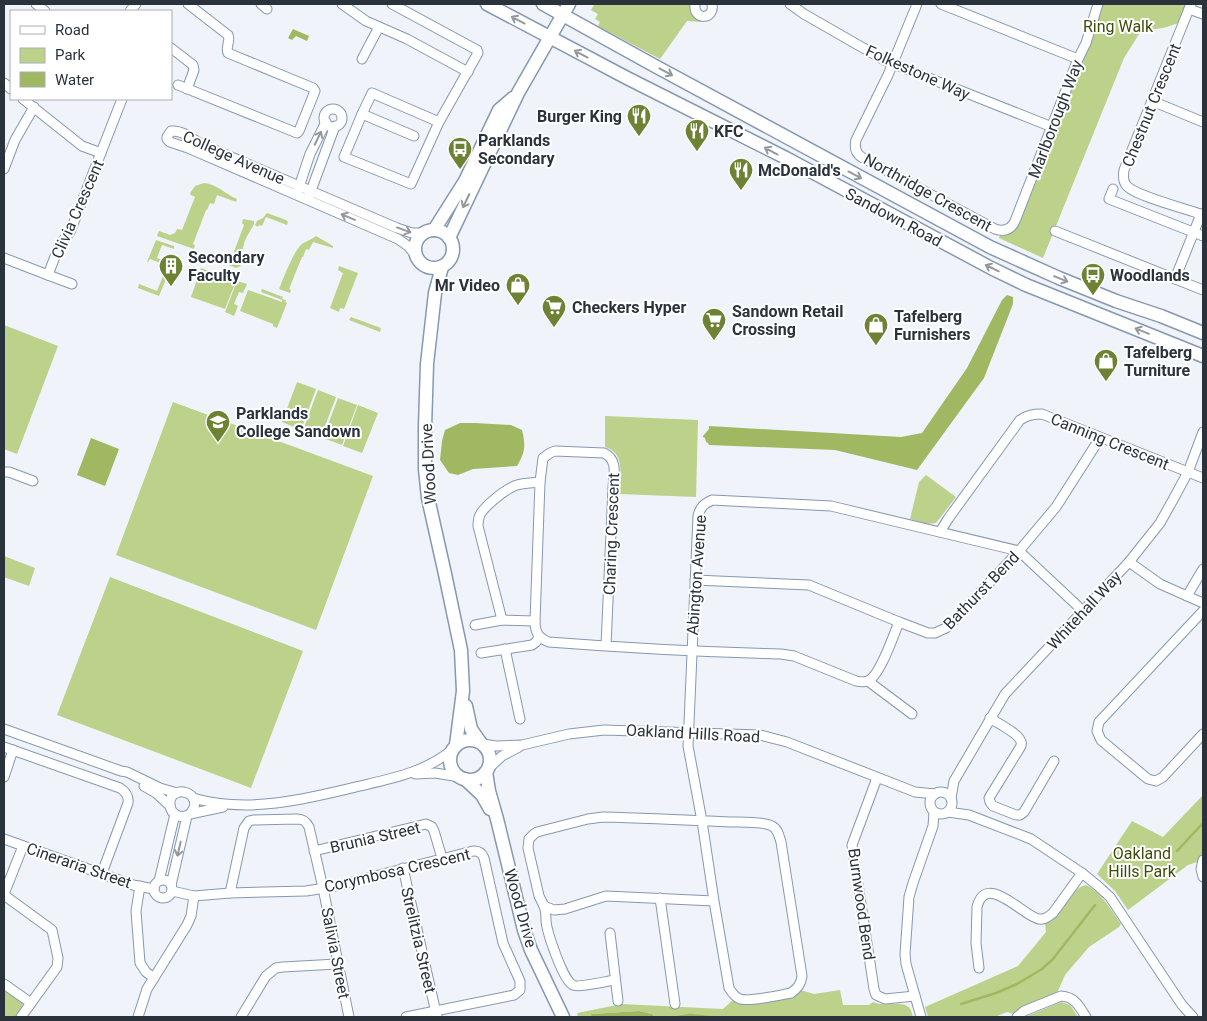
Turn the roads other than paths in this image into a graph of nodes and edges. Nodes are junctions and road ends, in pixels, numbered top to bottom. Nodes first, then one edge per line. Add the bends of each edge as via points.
1 (188, 4) edge
2 (342, 4) edge
3 (392, 4) edge
4 (487, 4) edge
5 (543, 4) edge
6 (694, 4) edge
7 (712, 4) edge
8 (790, 4) edge
9 (917, 4) edge
10 (941, 4) edge
11 (1098, 4) edge
12 (1190, 6) edge
13 (566, 9) edge
14 (1203, 14) edge
15 (379, 27) junction
16 (550, 37) junction
17 (172, 49) edge
18 (362, 59) dead end
19 (1078, 59) junction
20 (892, 64) junction
21 (468, 72) junction
22 (518, 93) junction
23 (25, 100) edge
24 (122, 100) edge
25 (1152, 102) junction
26 (309, 106) junction
27 (34, 107) junction
28 (362, 114) junction
29 (326, 117) junction
30 (440, 122) junction
31 (1203, 122) edge
32 (339, 124) junction
33 (1052, 127) junction
34 (356, 128) junction
35 (414, 136) dead end
36 (101, 154) junction
37 (4, 169) edge
38 (1113, 189) dead end
39 (297, 190) junction
40 (309, 195) junction
41 (1202, 214) edge
42 (1007, 230) joint
43 (1055, 231) dead end
44 (429, 232) junction
45 (1194, 232) junction
46 (1203, 236) edge
47 (449, 238) junction
48 (4, 258) edge
49 (422, 262) junction
50 (442, 267) junction
51 (48, 275) junction
52 (1175, 279) junction
53 (72, 284) dead end
54 (1203, 290) edge
55 (435, 293) junction
56 (1203, 333) edge
57 (1203, 356) edge
58 (1203, 432) edge
59 (1100, 438) junction
60 (4, 472) edge
61 (1188, 472) junction
62 (1203, 478) edge
63 (33, 482) dead end
64 (540, 482) junction
65 (940, 532) junction
66 (1019, 551) junction
67 (1129, 562) junction
68 (1203, 569) edge
69 (695, 580) junction
70 (1188, 596) junction
71 (1203, 602) edge
72 (1083, 611) junction
73 (1203, 611) edge
74 (502, 620) junction
75 (535, 621) junction
76 (899, 622) junction
77 (475, 625) dead end
78 (539, 638) junction
79 (606, 646) junction
80 (505, 649) junction
81 (692, 651) junction
82 (481, 653) dead end
83 (868, 681) junction
84 (463, 691) junction
85 (912, 714) dead end
86 (990, 718) junction
87 (520, 719) dead end
88 (4, 730) edge
89 (688, 733) junction
90 (1203, 734) edge
91 (481, 743) junction
92 (522, 745) junction
93 (4, 747) edge
94 (454, 747) junction
95 (14, 750) junction
96 (1054, 761) dead end
97 (488, 770) junction
98 (121, 771) junction
99 (403, 776) junction
100 (4, 777) edge
101 (462, 778) junction
102 (877, 778) junction
103 (954, 781) junction
104 (915, 792) junction
105 (176, 793) junction
106 (938, 793) junction
107 (193, 798) junction
108 (952, 800) junction
109 (230, 805) junction
110 (170, 806) junction
111 (938, 811) junction
112 (175, 814) junction
113 (188, 815) junction
114 (969, 815) junction
115 (702, 821) junction
116 (499, 825) junction
117 (4, 839) edge
118 (23, 846) junction
119 (314, 851) junction
120 (442, 858) junction
121 (1203, 860) edge
122 (403, 868) junction
123 (1082, 873) junction
124 (102, 874) junction
125 (1203, 877) edge
126 (156, 885) junction
127 (140, 886) junction
128 (172, 888) junction
129 (323, 888) junction
130 (230, 893) junction
131 (4, 895) edge
132 (194, 896) junction
133 (660, 898) junction
134 (714, 900) junction
135 (544, 906) junction
136 (610, 933) dead end
137 (337, 964) junction
138 (979, 968) dead end
139 (154, 978) junction
140 (615, 980) junction
141 (4, 984) edge
142 (915, 996) junction
143 (618, 1001) dead end
144 (31, 1003) junction
145 (674, 1004) dead end
146 (436, 1014) edge
147 (21, 1017) edge
148 (138, 1017) edge
149 (241, 1017) edge
150 (349, 1017) edge
151 (406, 1017) edge
152 (564, 1017) edge
153 (921, 1017) edge
154 (1017, 1017) edge
155 (1086, 1017) edge
156 (1193, 1017) edge

1 - 26 street via 228,35 228,53 313,88 315,91
2 - 15 street
3 - 21 street via 477,50
16 -> 4 main road, Sandown Road
5 - 13 main road, Sandown Road
6 - 7 street via 696,12 707,16 712,11
8 - 20 street, Folkestone Way
9 - 20 street
10 - 19 street
11 - 19 street, Marlborough Way
12 - 14 street
12 - 25 street, Chestnut Crescent
13 - 16 main road
13 -> 56 main road, Sandown Road via 672,76 990,247 1066,281
15 - 18 street
15 - 21 street
16 - 22 main road
57 -> 16 main road, Sandown Road via 1026,285
17 - 26 street via 193,65 194,70 182,87 295,132 299,131
19 - 33 street, Marlborough Way
20 - 33 street, Folkestone Way
20 - 42 street, Northridge Crescent via 856,140 857,152 995,229
21 - 30 street
22 - 44 main road via 499,110 465,181
22 -> 47 main road
23 - 27 street
24 - 36 street, Clivia Crescent
25 - 31 street
25 - 41 street, Chestnut Crescent via 1124,170 1124,182 1133,190
26 - 29 street
27 - 36 street via 82,146
27 - 37 street via 15,140
28 - 30 street via 372,93
28 - 34 street
28 - 35 street
29 - 32 street via 330,126
29 - 32 street via 331,109 336,109 342,115
39 -> 29 street
30 - 34 street via 410,184 344,157
32 - 34 street
32 - 40 street
33 - 42 street, Marlborough Way via 1016,221
36 - 51 street, Clivia Crescent via 70,232 59,246
38 - 45 street via 1108,199
39 - 39 street, College Avenue via 170,142 167,137 171,131 188,136
39 - 40 street, College Avenue
40 -> 44 street, College Avenue via 406,232
49 -> 40 street, College Avenue via 398,239
41 - 45 street
43 - 52 street
44 - 47 main road via 442,232
44 - 49 main road via 416,244 415,251
45 - 46 street
45 - 52 street
47 - 50 main road via 452,254
48 - 51 street, Clivia Crescent
49 - 50 main road via 433,268
49 - 55 main road, Wood Drive
50 - 55 main road, Wood Drive
51 - 53 street
52 - 54 street
55 - 84 main road, Wood Drive via 427,364 425,469 428,498 459,642
58 - 61 street, Whitehall Way
59 - 61 street, Canning Crescent
59 - 65 street, Canning Crescent via 1042,414 1026,416
59 - 66 street, Bathurst Bend via 1056,507
60 - 63 street
61 - 62 street, Canning Crescent
61 - 67 street, Whitehall Way via 1160,523
64 - 74 street via 512,486 479,516 478,526
64 - 75 street, Charing Crescent
64 - 79 street, Charing Crescent via 543,458 554,451 604,454 613,460
65 - 66 street, Abington Avenue
65 - 69 street, Abington Avenue via 831,506 712,500 699,510
66 - 72 street, Abington Avenue
66 - 76 street, Bathurst Bend via 948,628 928,633
67 - 70 street via 1160,584
67 - 72 street, Whitehall Way
68 - 70 street
69 - 76 street, Bathurst Bend via 809,585
69 - 81 street, Abington Avenue
70 - 71 street
72 - 86 street, Whitehall Way via 1005,694
73 - 90 street via 1099,722 1097,731 1101,740 1152,781 1163,777
74 - 75 street
74 - 77 street
75 - 78 street, Charing Crescent
76 - 83 street via 879,669
78 - 79 street via 549,642
78 - 80 street via 532,645
79 - 81 street
80 - 82 street
80 - 87 street
81 - 83 street via 794,656 856,681
81 - 89 street, Abington Avenue
83 - 85 street
84 - 91 main road, Wood Drive via 471,729
84 - 94 main road, Wood Drive
86 - 96 street via 1015,734 1022,744 989,798 993,806 1016,815 1024,812
86 - 103 street, Whitehall Way
88 - 98 street
89 - 92 street, Oakland Hills Road via 595,731
89 - 102 street, Oakland Hills Road via 768,737
89 - 115 street, Abington Avenue via 689,756
91 - 92 street, Oakland Hills Road
91 - 94 main road via 466,740
91 - 97 main road via 489,751
92 - 97 street, Oakland Hills Road via 502,756
93 - 95 street
94 - 99 street via 433,764
94 - 101 main road via 450,763
95 - 100 street
95 - 124 street via 120,788 126,793 128,803
97 - 101 main road via 472,780
97 - 116 main road, Wood Drive via 489,791
98 - 105 street
98 - 110 street
99 - 101 street via 435,773
99 - 109 street via 303,800
101 - 116 main road, Wood Drive via 482,795
102 - 104 street, Oakland Hills Road
102 - 142 street, Burnwood Bend via 852,845 874,988 876,995 885,998
103 - 106 street, Whitehall Way
103 - 108 street, Whitehall Way
104 - 106 street, Oakland Hills Road
104 - 111 street, Oakland Hills Road
105 - 107 street via 187,792
105 - 110 street via 170,800
106 - 108 street via 946,793
106 - 111 street via 931,799
107 - 109 street
107 - 113 street via 195,807
108 - 111 street via 952,808
108 - 114 street
109 - 113 street
110 - 112 street
111 - 114 street
111 - 142 street via 909,897 905,954
112 - 113 street
112 - 126 street
113 -> 128 street
114 - 123 street via 1031,839
115 - 134 street, Abington Avenue
115 - 134 street, Abington Avenue via 771,826 779,834 802,976 797,989 791,993 749,1000 732,993
115 - 135 street via 604,816 534,834 528,848
116 - 152 main road, Wood Drive via 524,930
117 - 118 street, Cineraria Street
118 - 124 street, Cineraria Street
118 - 131 street
119 - 120 street, Brunia Street via 426,824 434,831
119 - 129 street, Salivia Street
119 - 130 street, Salivia Street via 309,826 301,819 249,821 244,828
120 - 122 street, Corymbosa Crescent
120 - 146 street, Corymbosa Crescent via 475,850 482,855 503,943 520,981 520,990 514,996
121 - 125 street
122 - 129 street, Corymbosa Crescent
122 - 146 street, Strelitzia Street
123 - 138 street via 1053,913 1042,919 1034,918 1003,897 984,896 977,907
123 - 156 street via 1110,896
124 - 127 street, Cineraria Street
126 - 127 street, Cineraria Street
126 - 128 street via 161,880 168,881
126 - 128 street via 156,895 161,898 170,896
127 - 139 street via 136,911 140,963
128 - 132 street, Corymbosa Crescent
129 - 130 street, Corymbosa Crescent
129 - 137 street, Salivia Street
130 - 132 street, Corymbosa Crescent
131 - 144 street via 54,933 57,967
132 - 139 street via 187,925
133 - 134 street
133 - 135 street via 606,896 565,909 554,910
133 - 145 street
135 - 140 street via 555,954 569,983 576,986
136 - 140 street
137 - 149 street via 276,968 266,976
137 - 150 street, Salivia Street
139 - 148 street
140 - 143 street
141 - 144 street
142 - 153 street
144 - 147 street
146 - 151 street, Corymbosa Crescent
154 - 155 street via 1061,996 1074,1001

